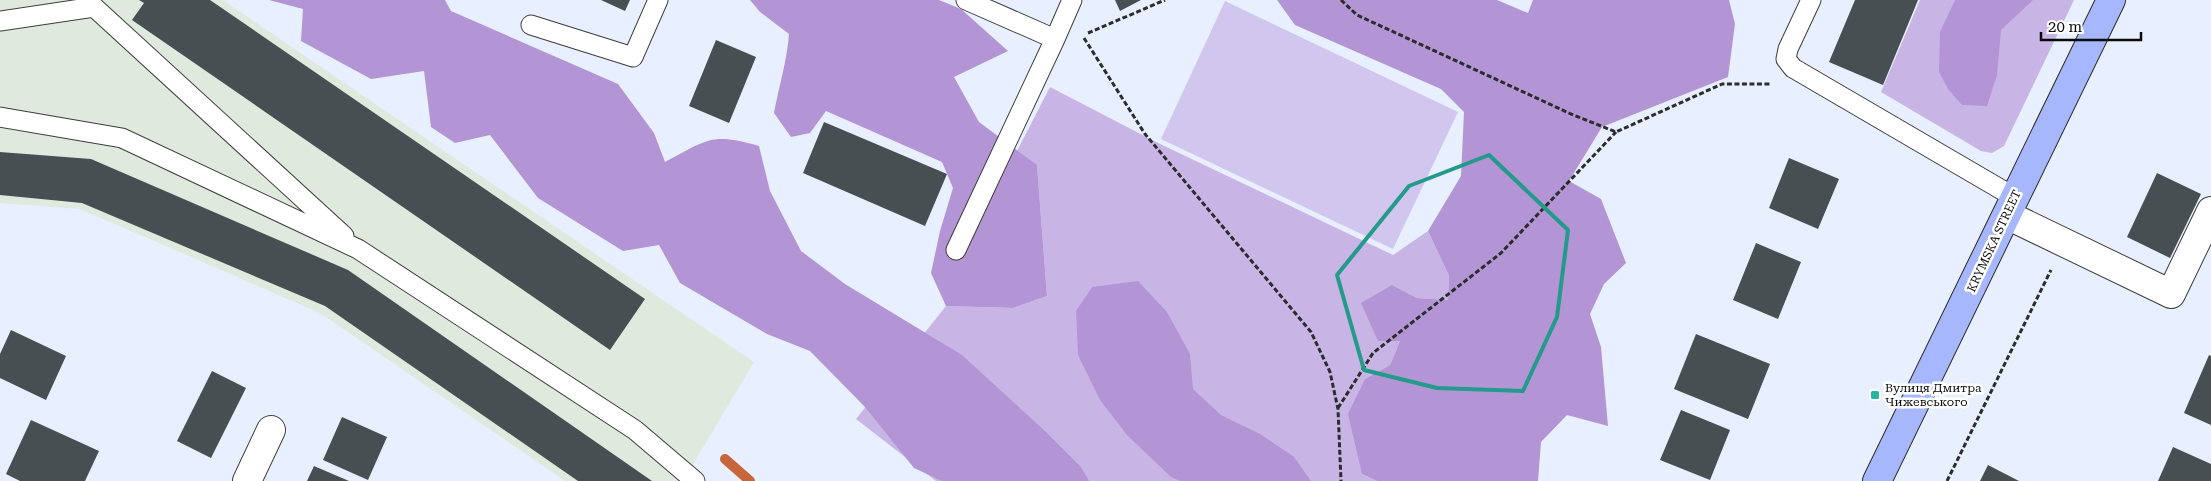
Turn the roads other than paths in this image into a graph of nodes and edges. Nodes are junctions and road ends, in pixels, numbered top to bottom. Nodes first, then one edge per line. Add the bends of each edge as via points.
1 (658, 0) edge
2 (966, 0) edge
3 (1072, 0) edge
4 (1811, 0) edge
5 (2111, 0) edge
6 (0, 21) edge
7 (531, 25) dead end
8 (1055, 39) junction
9 (0, 117) edge
10 (2010, 206) junction
11 (2211, 210) edge
12 (358, 249) junction
13 (956, 250) dead end
14 (271, 430) dead end
15 (247, 481) edge
16 (695, 481) edge
17 (1877, 481) edge

1 - 7 lane via 632,57
2 - 8 lane
3 - 8 lane
4 - 10 lane via 1788,48 1786,59 1793,68
5 - 10 street, KRYMSKA STREET
6 - 12 lane via 94,7
8 - 13 lane
9 - 12 lane via 122,138
10 - 11 street via 2171,294
10 - 17 street, KRYMSKA STREET
12 - 16 lane via 635,430
14 - 15 street

